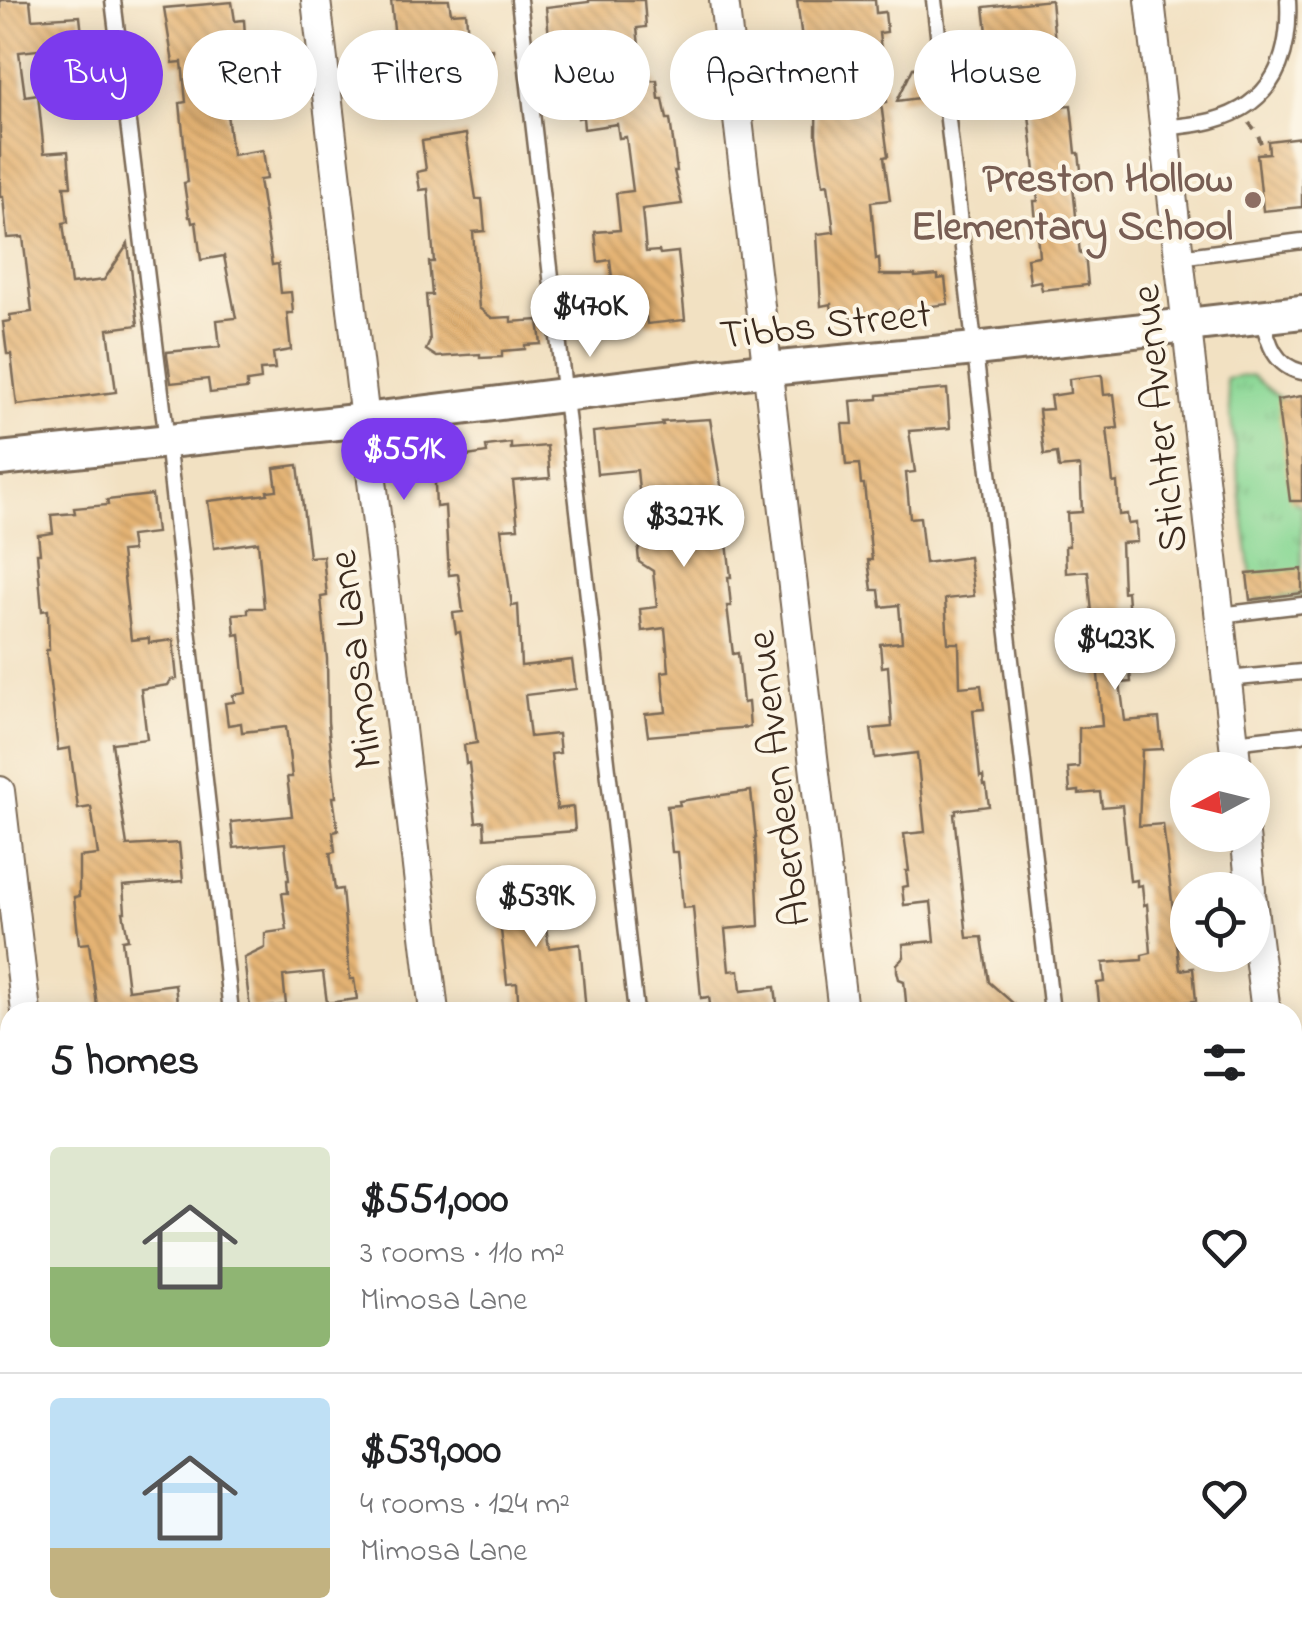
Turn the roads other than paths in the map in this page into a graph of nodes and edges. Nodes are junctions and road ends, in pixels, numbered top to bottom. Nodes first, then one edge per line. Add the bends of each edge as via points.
1 (112, 0) edge
2 (316, 0) edge
3 (519, 0) edge
4 (724, 0) edge
5 (934, 0) edge
6 (1150, 0) edge
7 (1288, 0) edge
8 (1164, 128) junction
9 (1302, 241) edge
10 (1179, 257) junction
11 (1302, 312) edge
12 (1262, 316) junction
13 (1187, 324) junction
14 (975, 349) junction
15 (768, 369) junction
16 (1302, 372) edge
17 (565, 395) junction
18 (365, 420) junction
19 (167, 442) junction
20 (0, 460) edge
21 (1302, 605) edge
22 (1220, 615) junction
23 (1302, 672) edge
24 (1227, 678) junction
25 (1302, 734) edge
26 (1235, 752) edge
27 (1247, 752) edge
28 (0, 791) edge
29 (1261, 972) edge
30 (25, 1002) edge
31 (230, 1002) edge
32 (433, 1002) edge
33 (635, 1002) edge
34 (842, 1002) edge
35 (1051, 1002) edge
36 (1265, 1002) edge

1 - 19 lane
2 - 18 street, Mimosa Lane
3 - 17 lane
4 - 15 street, Aberdeen Avenue
5 - 14 lane
6 - 8 street, Stichter Avenue
7 - 8 lane via 1287,42 1269,84 1232,113
8 - 10 street, Stichter Avenue
9 - 10 lane
10 - 13 street, Stichter Avenue
11 - 12 street, Tibbs Street
12 - 13 street, Tibbs Street
12 - 16 lane via 1281,363
13 - 14 street, Tibbs Street
13 - 22 street, Stichter Avenue
14 - 15 street, Tibbs Street
14 - 35 lane
15 - 17 street, Tibbs Street
15 - 34 street, Aberdeen Avenue
17 - 18 street, Tibbs Street
17 - 33 lane
18 - 19 street, Tibbs Street
18 - 32 street, Mimosa Lane
19 - 20 street, Tibbs Street
19 - 31 lane
21 - 22 lane
22 - 24 street, Stichter Avenue
23 - 24 lane
24 - 26 street, Stichter Avenue
25 - 27 lane
28 - 30 street
29 - 36 street

